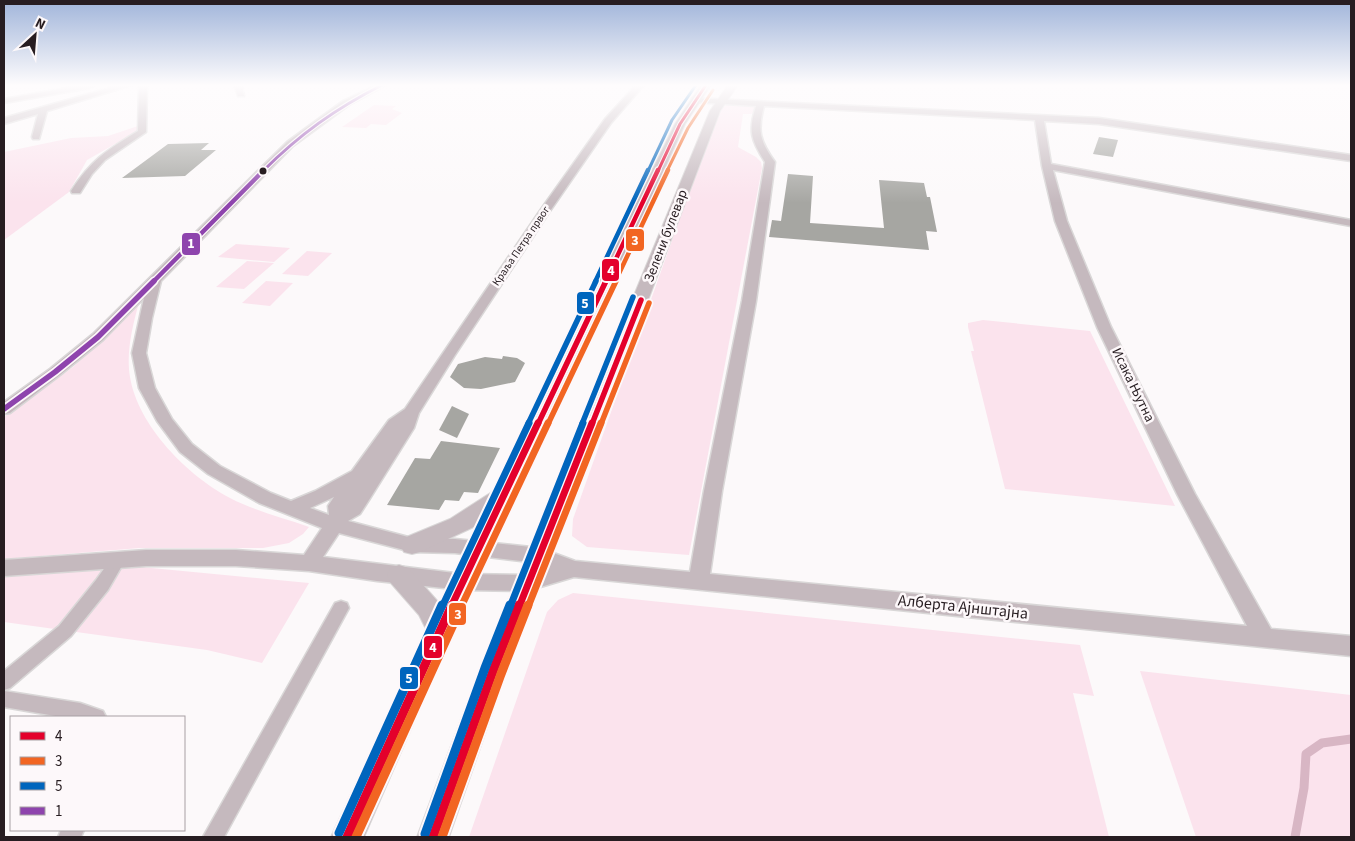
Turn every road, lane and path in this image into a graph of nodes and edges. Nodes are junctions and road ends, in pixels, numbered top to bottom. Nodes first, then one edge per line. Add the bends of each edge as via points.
1 (39, 124) edge
2 (142, 124) edge
3 (317, 124) edge
4 (607, 124) edge
5 (680, 124) edge
6 (710, 124) edge
7 (756, 124) edge
8 (1040, 124) edge
9 (1124, 124) edge
10 (36, 138) dead end
11 (1351, 158) edge
12 (1047, 166) junction
13 (76, 191) dead end
14 (1351, 223) edge
15 (155, 281) junction
16 (4, 409) edge
17 (411, 413) junction
18 (361, 472) junction
19 (507, 491) junction
20 (292, 508) junction
21 (337, 522) junction
22 (412, 545) junction
23 (478, 550) junction
24 (540, 556) junction
25 (118, 560) junction
26 (310, 563) junction
27 (4, 568) edge
28 (574, 569) junction
29 (399, 575) junction
30 (699, 581) junction
31 (463, 582) junction
32 (527, 583) junction
33 (341, 608) dead end
34 (440, 631) junction
35 (1264, 637) junction
36 (1351, 646) edge
37 (4, 682) edge
38 (4, 699) edge
39 (94, 716) edge
40 (213, 837) edge
41 (347, 837) edge
42 (432, 837) edge

1 - 10 street
2 - 13 street via 142,132 102,158
3 - 15 street via 290,144
4 - 17 street, Краља Петра првог
5 - 19 street
6 - 24 street, Зелени булевар
7 - 30 street via 754,134 770,162
8 - 12 street, Исака Њутна
9 - 11 street
12 - 14 street
12 - 35 street, Исака Њутна via 1061,221 1104,327 1186,494
15 - 16 street via 98,337
15 - 20 street via 139,353 147,388 165,421 186,448 214,470 265,498
17 - 18 street, Краља Петра првог via 394,424
17 - 21 street, Краља Петра првог via 406,428 363,495 353,509
18 - 20 street via 321,496
18 - 21 street, Краља Петра првог via 337,506
19 - 22 street via 482,513
19 - 23 street
20 - 21 street
21 - 22 street
21 - 26 street, Краља Петра првог
22 - 23 street
23 - 24 street
23 - 31 street
24 - 28 street
24 - 32 street, Зелени булевар
25 - 26 street via 236,558
25 - 27 street
25 - 37 street via 65,630
26 - 29 street
28 - 30 street, Алберта Ајнштајна
28 - 32 street
29 - 31 street
29 - 34 street via 429,608
30 - 35 street, Алберта Ајнштајна
31 - 32 street
31 - 34 street
32 - 42 street, Зелени булевар
33 - 40 street
34 - 41 street
35 - 36 street, Алберта Ајнштајна
38 - 39 street

